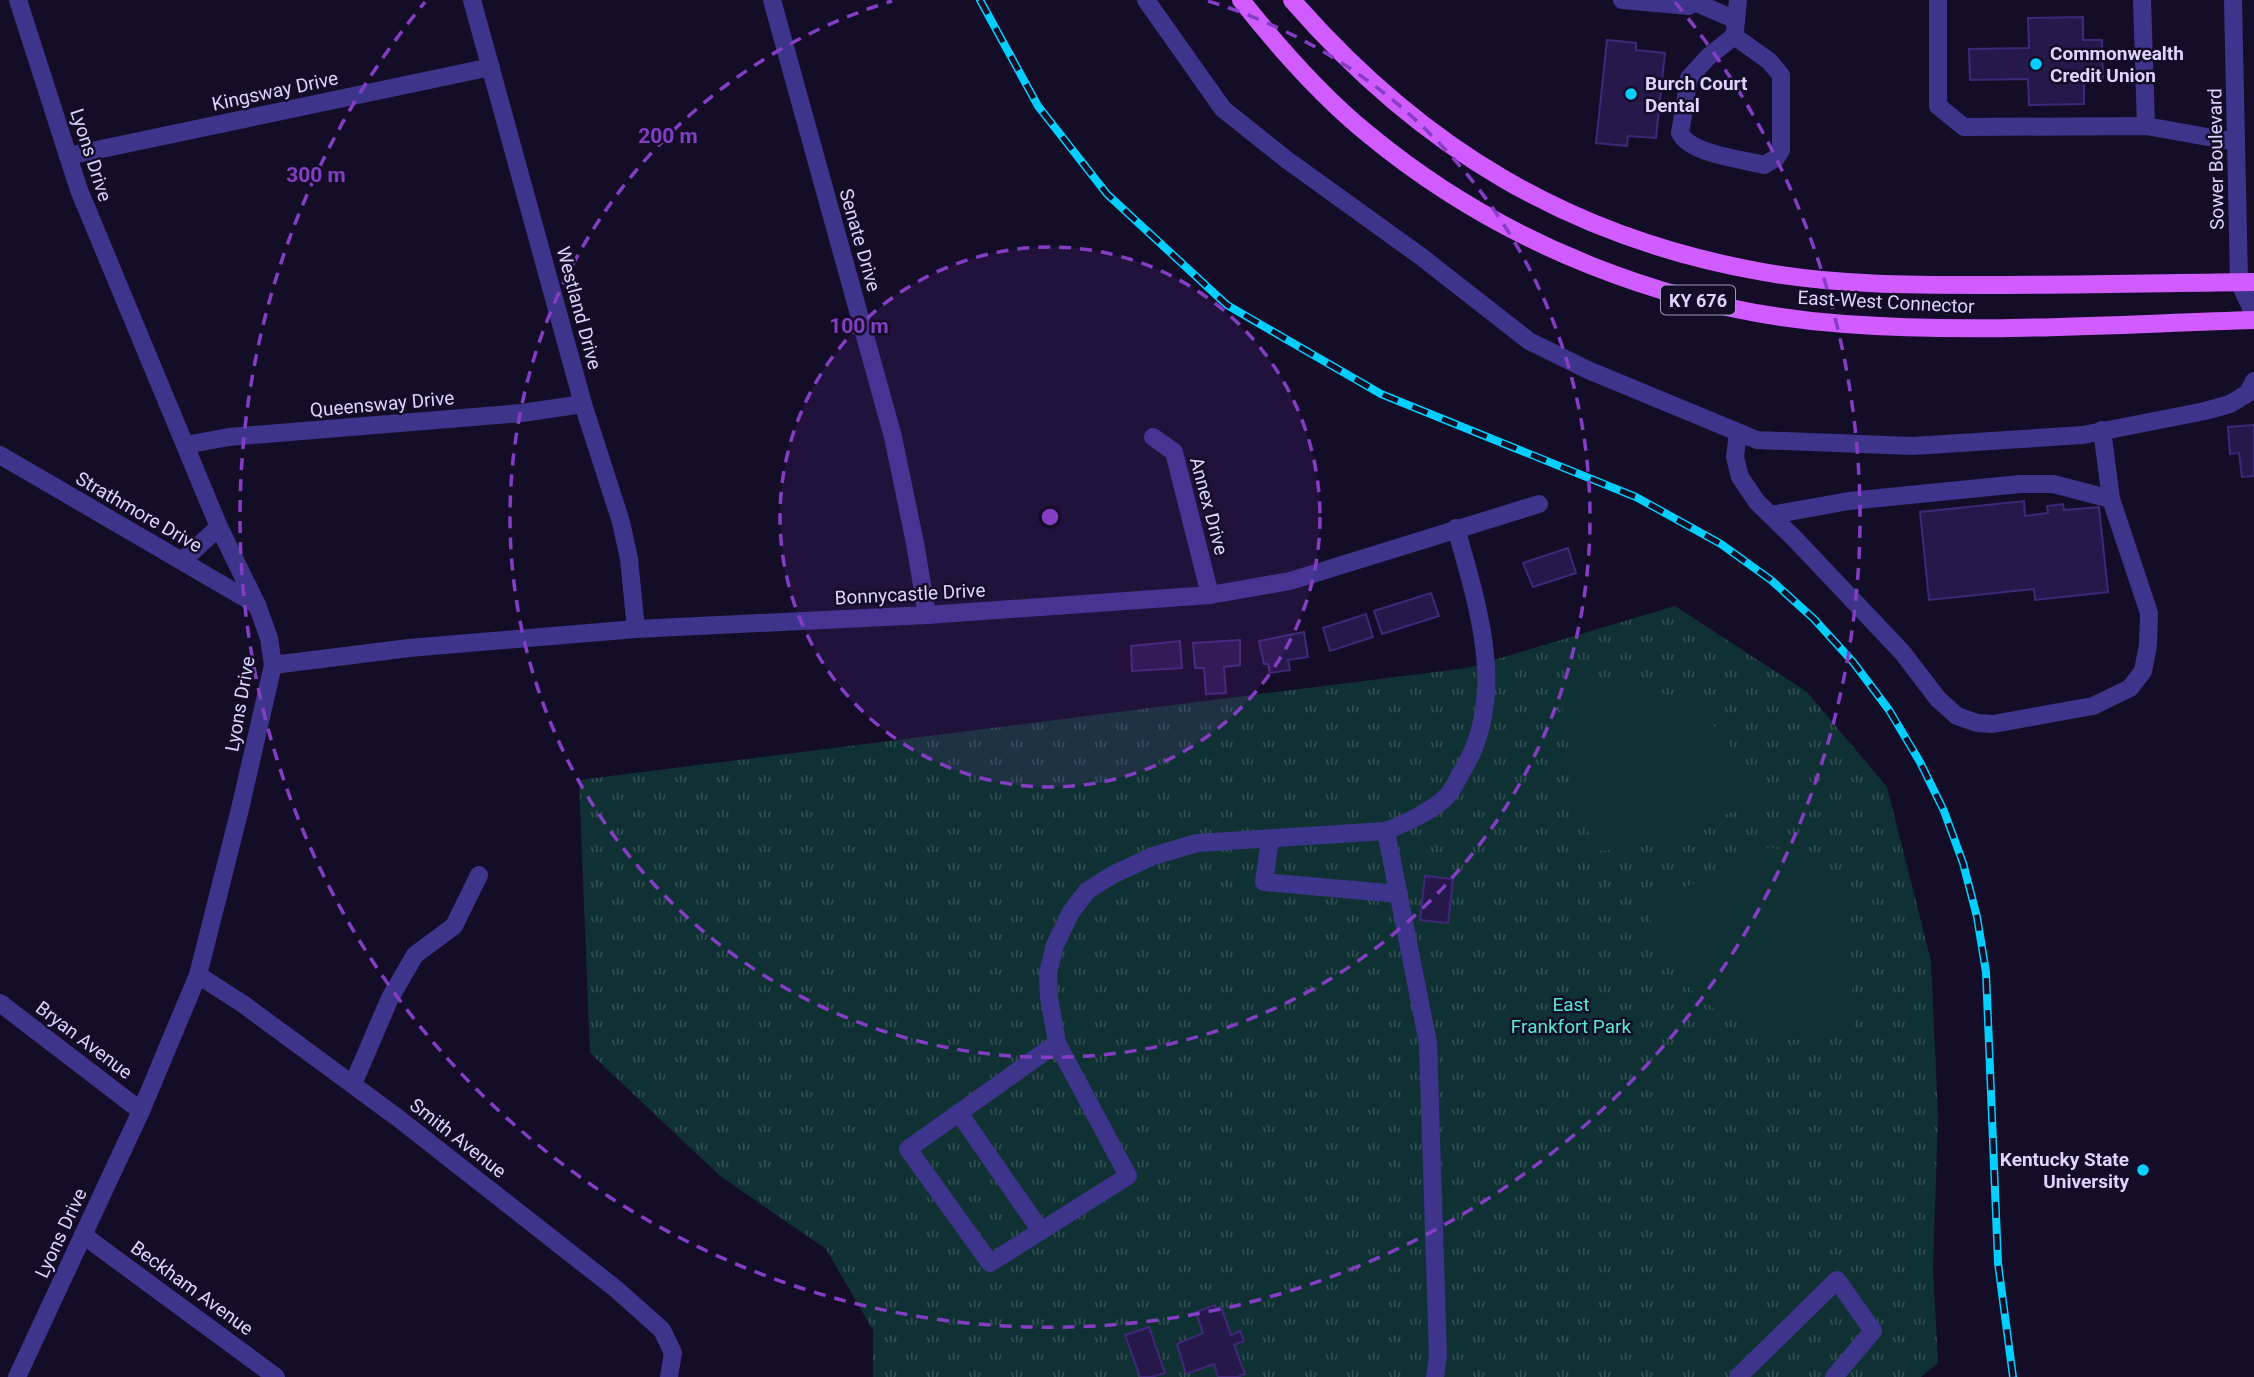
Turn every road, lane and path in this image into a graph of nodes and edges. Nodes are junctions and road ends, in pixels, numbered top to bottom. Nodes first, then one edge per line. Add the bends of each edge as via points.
1 (18, 0) edge
2 (472, 0) edge
3 (772, 0) edge
4 (1146, 0) edge
5 (1241, 0) edge
6 (1292, 0) edge
7 (1622, 0) edge
8 (1738, 0) edge
9 (1938, 0) edge
10 (2143, 0) edge
11 (2234, 0) edge
12 (1735, 28) junction
13 (491, 68) junction
14 (2146, 126) junction
15 (2236, 142) junction
16 (68, 156) junction
17 (2247, 282) edge
18 (2254, 314) edge
19 (2254, 320) edge
20 (2252, 389) edge
21 (583, 404) junction
22 (2102, 430) junction
23 (1738, 433) junction
24 (1153, 437) dead end
25 (185, 445) junction
26 (0, 455) edge
27 (2110, 499) junction
28 (1539, 504) dead end
29 (1771, 515) junction
30 (219, 527) junction
31 (1456, 528) junction
32 (182, 561) junction
33 (1210, 595) junction
34 (257, 606) junction
35 (927, 615) junction
36 (636, 629) junction
37 (272, 665) junction
38 (1386, 831) junction
39 (1270, 839) junction
40 (479, 875) dead end
41 (1399, 894) junction
42 (198, 975) junction
43 (0, 1003) edge
44 (1057, 1043) junction
45 (353, 1084) junction
46 (141, 1111) junction
47 (959, 1113) junction
48 (1041, 1231) junction
49 (83, 1235) junction
50 (17, 1377) edge
51 (276, 1377) edge
52 (669, 1377) edge
53 (1435, 1377) edge
54 (1738, 1377) edge
55 (1834, 1377) edge

1 - 16 street, Lyons Drive
2 - 13 street, Westland Drive
3 - 35 street, Senate Drive via 893,437
4 - 23 street via 1223,109 1529,341
5 - 19 main road, East-West Connector / KY 676 via 1320,92 1418,172 1528,238 1649,287 1777,316 1842,324 1975,328
6 - 17 main road, East-West Connector / KY 676 via 1364,77 1450,146 1546,203 1651,245 1764,272 1881,284
7 - 12 street via 1689,6 1690,0
8 - 12 street
9 - 14 street via 1938,106 1964,127
10 - 14 street
11 - 15 street, Sower Boulevard
12 - 12 street via 1689,78 1680,133 1697,149 1764,164 1781,150 1781,75
13 - 16 street, Kingsway Drive
13 - 21 street, Westland Drive
14 - 15 street
15 - 17 street, Sower Boulevard
16 - 25 street, Lyons Drive via 109,267
17 - 18 street, Sower Boulevard
20 - 22 street via 2230,404 2205,411
21 - 25 street, Queensway Drive
21 - 36 street, Westland Drive via 621,522
22 - 23 street via 1913,446 1757,440
22 - 27 street
23 - 29 street via 1735,457 1740,478
24 - 33 street, Annex Drive via 1174,452
25 - 30 street, Lyons Drive
26 - 32 street, Strathmore Drive
27 - 29 street via 2053,484 2020,484
27 - 29 street via 2149,613 2143,671 2130,688 2093,706 1993,724 1957,716 1938,699 1902,652
28 - 31 street, Bonnycastle Drive
30 - 32 street
30 - 34 street, Lyons Drive
31 - 33 street, Bonnycastle Drive via 1290,582
31 - 38 street via 1481,616 1485,721 1469,761 1447,796
32 - 34 street, Strathmore Drive
33 - 35 street, Bonnycastle Drive
34 - 37 street, Lyons Drive via 269,638
35 - 36 street, Bonnycastle Drive
36 - 37 street, Bonnycastle Drive
37 - 42 street, Lyons Drive
38 - 39 street
38 - 41 street
39 - 41 street via 1264,882
39 - 44 street via 1197,844 1153,856 1087,891 1055,945 1048,973
40 - 45 street via 454,926 415,955 390,998
41 - 53 street via 1428,1043
42 - 45 street, Smith Avenue
42 - 46 street, Lyons Drive
43 - 46 street, Bryan Avenue
44 - 47 street
44 - 48 street via 1128,1177
45 - 52 street, Smith Avenue via 482,1182 662,1330 673,1353
46 - 49 street, Lyons Drive
47 - 48 street
47 - 48 street via 908,1149 990,1263
49 - 50 street, Lyons Drive
49 - 51 street, Beckham Avenue
54 - 55 street via 1837,1280 1872,1331

